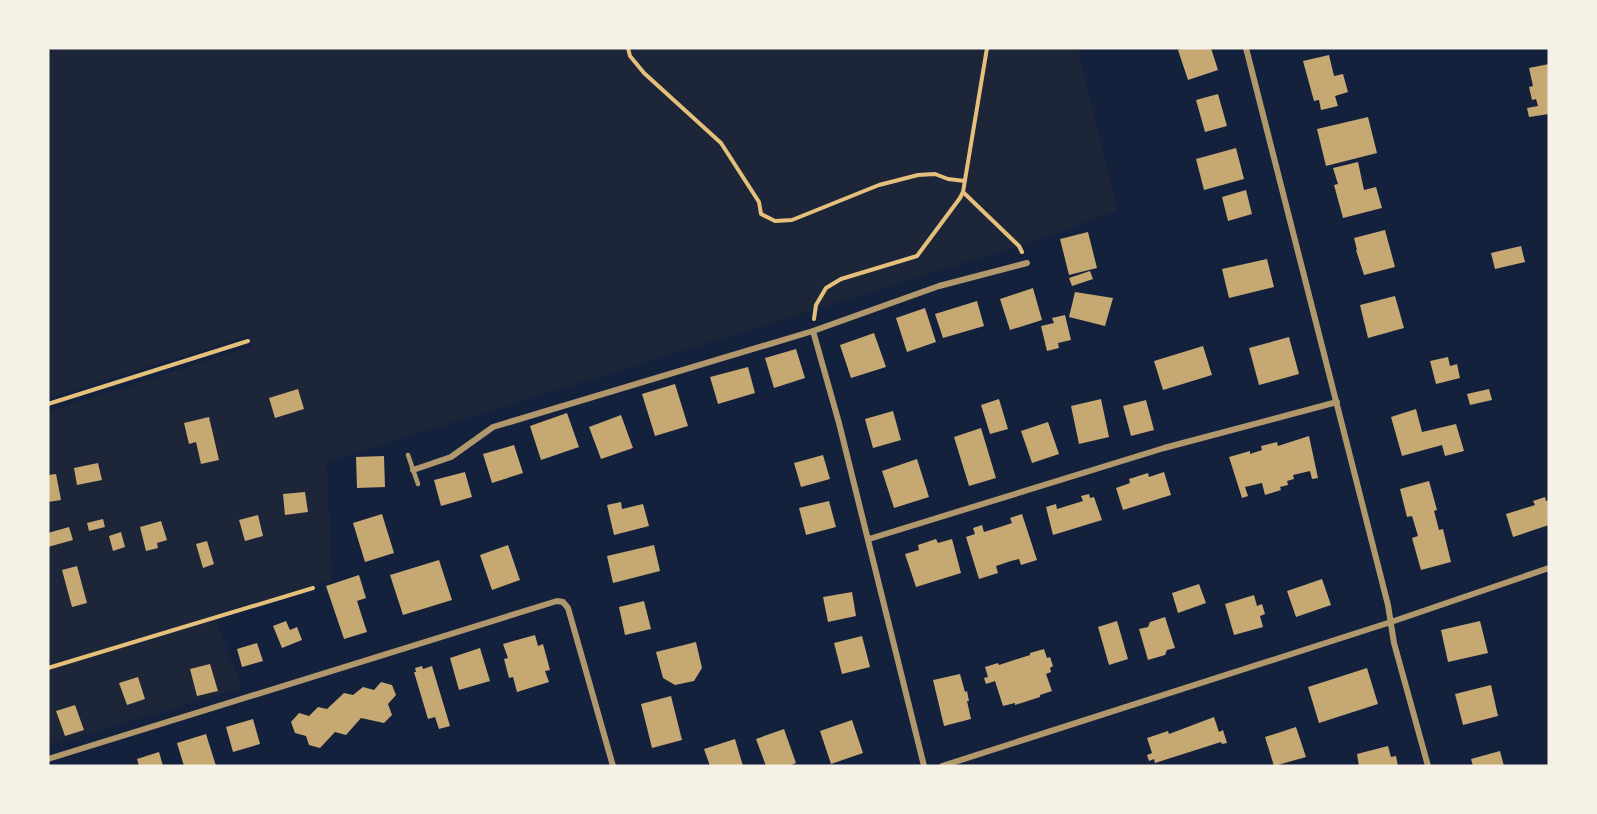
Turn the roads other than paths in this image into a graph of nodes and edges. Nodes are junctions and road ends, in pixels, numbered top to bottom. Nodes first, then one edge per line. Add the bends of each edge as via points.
1 (1246, 48) edge
2 (1027, 263) road end
3 (813, 331) junction
4 (1337, 402) junction
5 (408, 455) dead end
6 (413, 470) junction
7 (418, 484) dead end
8 (868, 539) junction
9 (1549, 568) edge
10 (1391, 622) junction
11 (48, 759) edge
12 (613, 766) edge
13 (924, 766) edge
14 (942, 766) edge
15 (1428, 766) edge

1 - 4 street
2 - 3 street via 939,286
3 - 6 street via 492,427 451,457
3 - 8 street
4 - 8 street via 1170,446
4 - 10 street
5 - 6 lane
6 - 7 lane
8 - 13 street
9 - 10 street
10 - 14 street
10 - 15 street
11 - 12 street via 563,602

